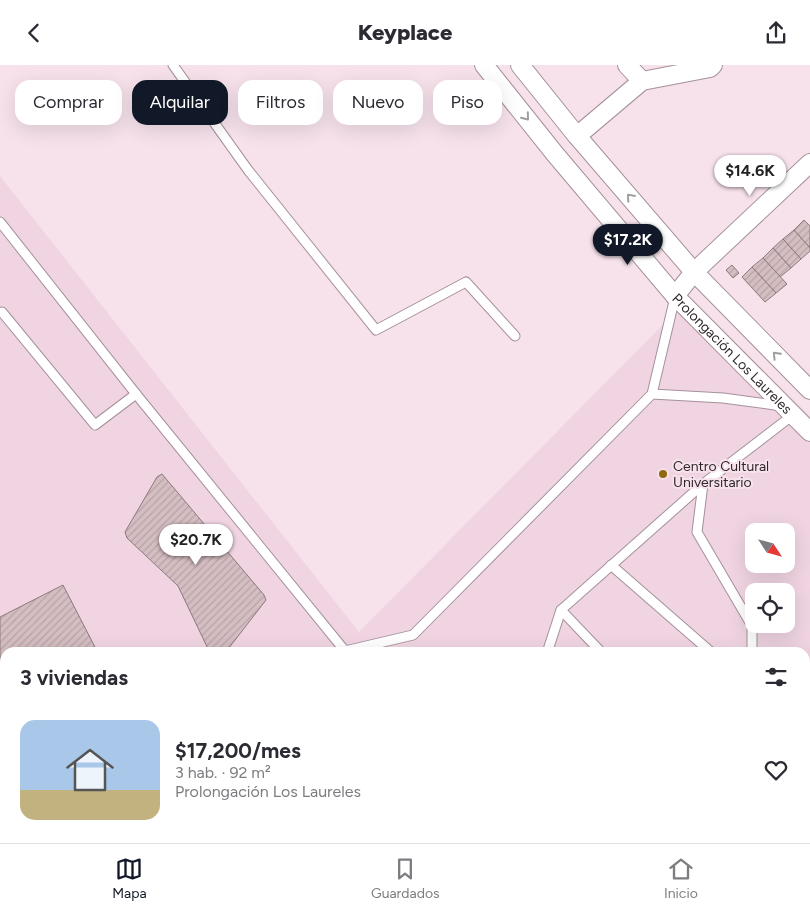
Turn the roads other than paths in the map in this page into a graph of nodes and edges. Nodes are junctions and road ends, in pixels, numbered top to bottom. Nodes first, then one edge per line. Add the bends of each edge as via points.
1 (172, 65) edge
2 (484, 65) edge
3 (520, 65) edge
4 (627, 65) edge
5 (713, 65) edge
6 (642, 81) junction
7 (577, 136) junction
8 (810, 163) edge
9 (0, 222) edge
10 (694, 272) junction
11 (675, 297) junction
12 (2, 312) dead end
13 (515, 336) dead end
14 (810, 390) edge
15 (136, 394) junction
16 (652, 394) junction
17 (788, 411) junction
18 (810, 432) edge
19 (703, 484) junction
20 (611, 565) junction
21 (561, 610) junction
22 (340, 647) edge
23 (364, 647) edge
24 (549, 647) edge
25 (596, 647) edge
26 (705, 647) edge
27 (752, 647) edge

1 - 13 lane via 248,170 376,330 466,282
2 -> 11 street, Prolongación Los Laureles
3 - 7 street
4 - 6 street
5 - 6 street
6 - 7 street
10 -> 7 street
8 - 10 street
9 - 15 lane
10 - 11 street
14 -> 10 street
11 - 16 lane
11 - 17 street, Prolongación Los Laureles
12 - 15 lane via 95,425
15 - 22 lane
16 - 17 lane via 723,398
16 - 23 lane via 413,635
17 - 18 street, Prolongación Los Laureles
17 - 19 lane
19 - 20 lane
19 - 27 lane via 697,532 752,625
20 - 21 lane
20 - 26 lane
21 - 24 lane
21 - 25 lane

